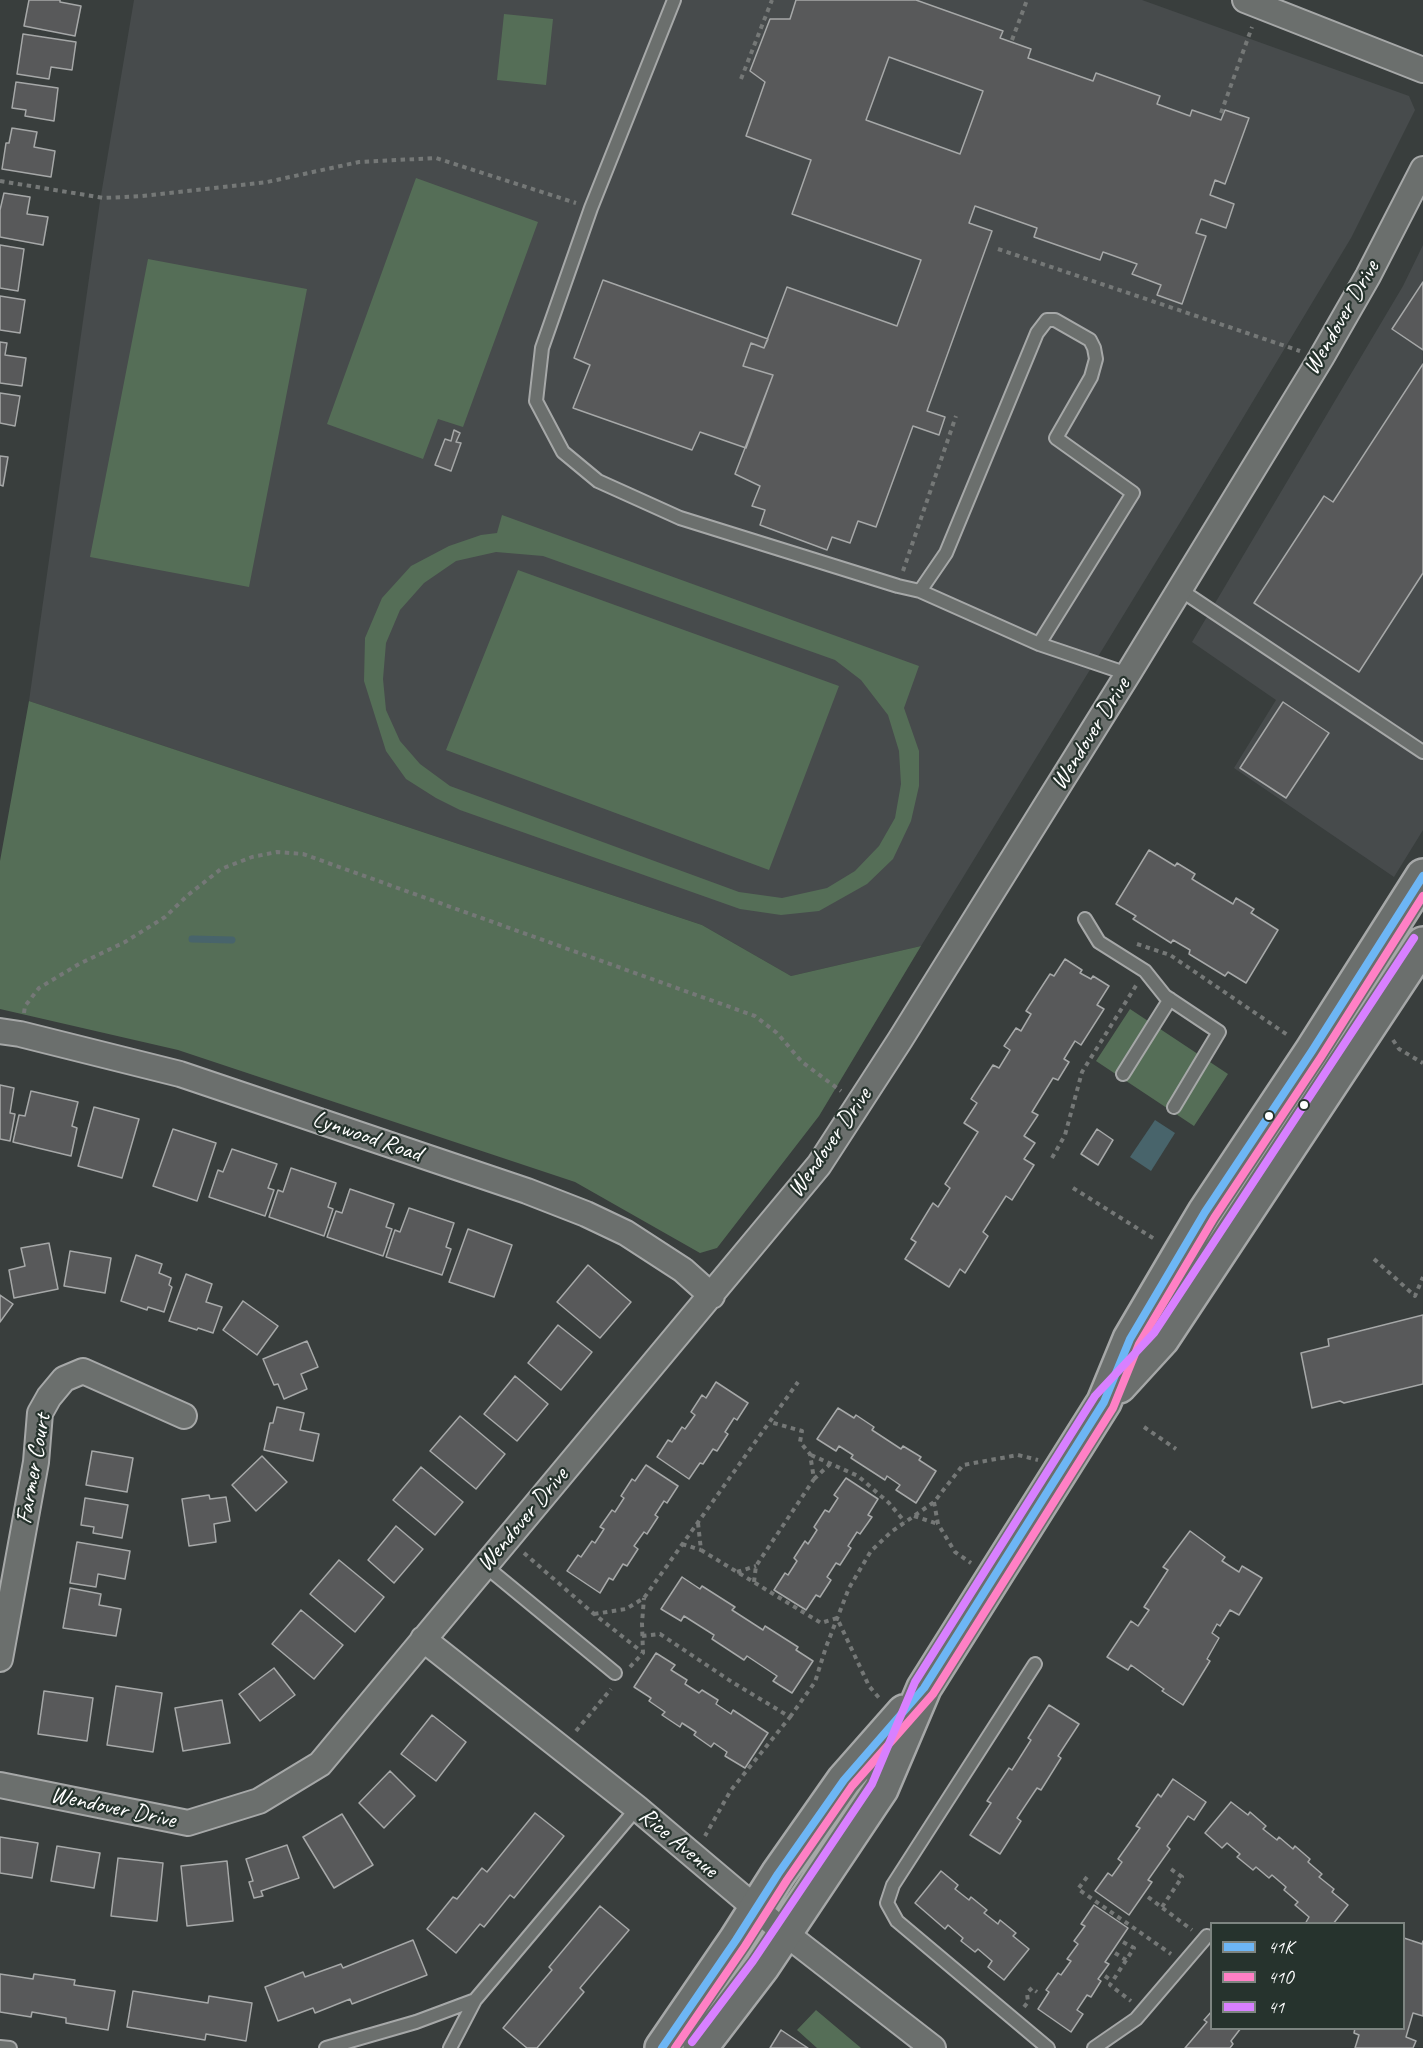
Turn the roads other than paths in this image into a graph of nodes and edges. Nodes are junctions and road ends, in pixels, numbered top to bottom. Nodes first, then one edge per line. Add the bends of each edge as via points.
1 (674, 0) edge
2 (1245, 0) edge
3 (1423, 70) edge
4 (1423, 169) edge
5 (1179, 589) junction
6 (920, 591) junction
7 (1040, 644) junction
8 (1128, 674) junction
9 (1423, 752) edge
10 (1423, 876) edge
11 (1084, 919) dead end
12 (1423, 944) edge
13 (1170, 999) junction
14 (10, 1033) edge
15 (1123, 1074) dead end
16 (1174, 1107) dead end
17 (1244, 1155) junction
18 (1253, 1202) junction
19 (1205, 1212) junction
20 (711, 1296) junction
21 (1104, 1402) junction
22 (184, 1416) dead end
23 (484, 1565) junction
24 (423, 1639) junction
25 (0, 1659) edge
26 (1035, 1664) dead end
27 (615, 1673) dead end
28 (924, 1688) junction
29 (0, 1785) edge
30 (637, 1808) junction
31 (756, 1909) junction
32 (785, 1933) junction
33 (1206, 1937) road end
34 (475, 2000) junction
35 (356, 2044) edge
36 (0, 2047) edge
37 (10, 2048) edge
38 (326, 2048) edge
39 (450, 2048) edge
40 (662, 2048) edge
41 (700, 2048) edge
42 (933, 2048) edge
43 (1048, 2048) edge
44 (1094, 2048) edge

1 - 6 lane via 591,208 542,348 536,401 563,452 598,481 680,518
2 - 3 street
4 - 5 street, Wendover Drive via 1321,358
5 - 8 street, Wendover Drive
5 - 9 lane
6 - 7 lane
6 - 7 lane via 946,553 1038,333 1047,320 1055,320 1090,340 1096,359 1091,378 1056,438 1133,493
7 - 8 lane
8 - 20 street, Wendover Drive via 819,1165
10 - 17 main road
11 - 13 lane via 1099,942 1145,971
12 - 18 main road
13 - 15 lane
13 - 16 lane via 1219,1032
14 - 20 street, Lynwood Road via 180,1074 527,1191 626,1233 683,1270
17 - 18 lane
17 - 19 main road
18 - 19 lane
18 - 21 main road via 1162,1339
19 - 21 main road via 1130,1339
20 - 23 street, Wendover Drive
21 - 28 main road
22 - 25 street, Farmer Court via 82,1371 64,1379 49,1397 40,1413 36,1462
23 - 24 street, Wendover Drive
23 - 27 lane
24 - 29 street, Wendover Drive via 320,1764 259,1801 188,1823
24 - 30 street, Rice Avenue
26 - 43 lane via 893,1885 887,1903 897,1921
28 - 31 main road via 844,1780
28 - 32 main road via 881,1789
30 - 31 street, Rice Avenue
30 - 34 lane
31 - 32 street, Rice Avenue
31 - 40 main road
32 - 41 main road
32 - 42 street, Rice Avenue
33 - 44 lane via 1136,2019
34 - 35 lane
34 - 39 lane
35 - 38 lane
36 - 37 lane

